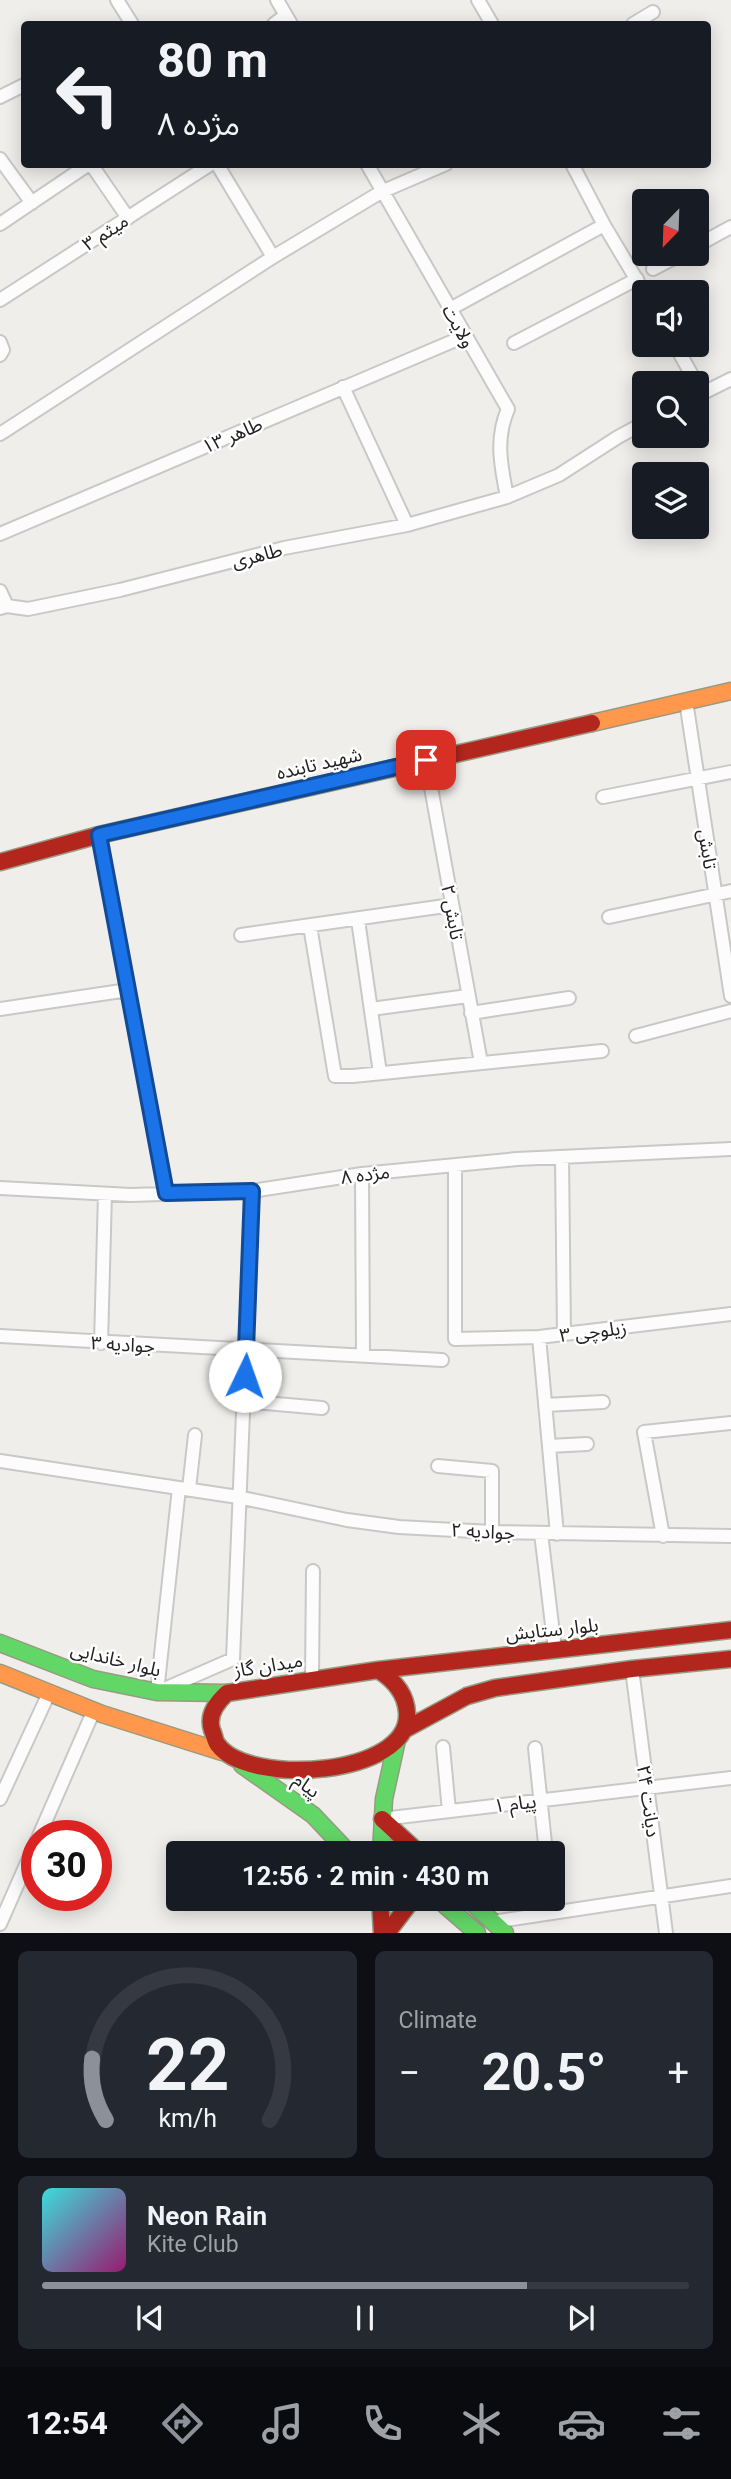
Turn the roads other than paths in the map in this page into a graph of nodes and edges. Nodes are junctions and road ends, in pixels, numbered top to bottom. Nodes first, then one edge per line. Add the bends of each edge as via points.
1 (117, 0) edge
2 (277, 0) edge
3 (478, 0) edge
4 (653, 12) dead end
5 (288, 20) edge
6 (130, 21) edge
7 (490, 21) edge
8 (638, 21) edge
9 (21, 86) edge
10 (0, 97) edge
11 (0, 159) edge
12 (84, 168) edge
13 (93, 168) edge
14 (205, 168) edge
15 (219, 168) edge
16 (369, 168) edge
17 (437, 168) edge
18 (575, 168) edge
19 (381, 192) junction
20 (32, 203) junction
21 (128, 218) junction
22 (0, 224) edge
23 (604, 225) junction
24 (729, 233) edge
25 (709, 241) edge
26 (273, 257) junction
27 (659, 266) edge
28 (653, 269) dead end
29 (637, 279) joint
30 (0, 300) edge
31 (450, 309) junction
32 (465, 336) junction
33 (0, 342) edge
34 (514, 343) dead end
35 (0, 355) edge
36 (731, 379) edge
37 (343, 387) junction
38 (709, 390) edge
39 (632, 429) edge
40 (0, 434) edge
41 (507, 497) junction
42 (407, 525) junction
43 (0, 534) edge
44 (0, 591) edge
45 (4, 607) edge
46 (731, 691) edge
47 (686, 701) junction
48 (426, 760) junction
49 (731, 772) edge
50 (698, 779) junction
51 (603, 797) dead end
52 (99, 835) junction
53 (0, 862) edge
54 (731, 891) edge
55 (715, 895) junction
56 (452, 905) junction
57 (608, 917) dead end
58 (358, 920) junction
59 (310, 926) junction
60 (241, 935) dead end
61 (128, 990) junction
62 (468, 996) junction
63 (731, 996) edge
64 (569, 998) dead end
65 (0, 1009) edge
66 (371, 1009) junction
67 (731, 1011) edge
68 (471, 1013) junction
69 (636, 1036) dead end
70 (602, 1051) dead end
71 (481, 1063) junction
72 (380, 1073) junction
73 (731, 1149) edge
74 (562, 1157) junction
75 (455, 1166) junction
76 (362, 1174) junction
77 (0, 1188) edge
78 (252, 1191) junction
79 (166, 1193) junction
80 (105, 1194) junction
81 (731, 1314) edge
82 (564, 1334) junction
83 (0, 1336) edge
84 (539, 1337) junction
85 (101, 1343) junction
86 (246, 1350) junction
87 (363, 1356) junction
88 (442, 1360) dead end
89 (243, 1401) junction
90 (603, 1402) dead end
91 (545, 1405) junction
92 (322, 1408) dead end
93 (731, 1423) edge
94 (195, 1436) dead end
95 (587, 1444) dead end
96 (549, 1446) junction
97 (0, 1461) edge
98 (438, 1466) dead end
99 (184, 1488) junction
100 (238, 1497) junction
101 (492, 1532) junction
102 (541, 1533) junction
103 (557, 1534) junction
104 (663, 1536) junction
105 (731, 1536) edge
106 (313, 1571) dead end
107 (731, 1630) edge
108 (697, 1634) junction
109 (0, 1643) edge
110 (555, 1650) junction
111 (731, 1658) edge
112 (701, 1662) junction
113 (632, 1669) junction
114 (378, 1670) junction
115 (0, 1674) edge
116 (312, 1680) junction
117 (157, 1692) junction
118 (49, 1693) junction
119 (227, 1693) junction
120 (94, 1710) junction
121 (401, 1735) junction
122 (443, 1747) dead end
123 (536, 1748) dead end
124 (228, 1755) junction
125 (731, 1777) edge
126 (648, 1787) junction
127 (0, 1799) edge
128 (541, 1800) junction
129 (449, 1811) junction
130 (382, 1819) junction
131 (46, 1820) edge
132 (338, 1841) edge
133 (381, 1841) edge
134 (406, 1841) edge
135 (545, 1841) edge
136 (21, 1876) edge
137 (731, 1886) edge
138 (662, 1896) junction
139 (565, 1904) edge
140 (381, 1911) edge
141 (403, 1911) edge
142 (452, 1911) edge
143 (481, 1911) edge
144 (531, 1911) edge
145 (492, 1922) junction
146 (0, 1924) edge
147 (384, 1933) edge
148 (477, 1933) edge
149 (505, 1933) edge
150 (666, 1933) edge

1 - 6 street
2 - 5 street
3 - 7 street
4 - 8 street
9 - 10 street
11 - 20 street
12 - 20 street
13 - 21 street
14 - 21 street, میثم ۳
15 - 26 street
16 - 19 street, ولایت
17 - 19 street
18 - 23 street
19 - 26 street
19 - 31 street, ولایت
20 - 22 street
21 - 30 street, میثم ۳
23 - 29 street
23 - 31 street
24 - 25 street
26 - 40 street
27 - 28 street
29 - 34 street
31 - 32 street, ولایت
32 - 37 street, طاهر ۱۳
32 - 41 street, ولایت via 508,409 499,443
33 - 35 street
36 - 38 street
37 - 42 street
37 - 43 street, طاهر ۱۳
39 - 41 street, طاهری via 559,475
41 - 42 street, طاهری
42 - 45 street, طاهری via 284,548 28,609
44 - 45 street
46 - 47 main road, شهید تابنده
47 - 48 main road, شهید تابنده
47 - 50 street, تابش
48 - 52 main road, شهید تابنده
48 - 56 street, تابش ۲
49 - 50 street
50 - 51 street
50 - 55 street, تابش
52 - 53 main road, شهید تابنده
52 - 61 street
54 - 55 street
55 - 57 street
55 - 63 street, تابش
56 - 58 street
56 - 62 street, تابش ۲
58 - 59 street
58 - 66 street
59 - 60 street
59 - 72 street via 335,1076
61 - 65 street
61 - 79 street
62 - 66 street
62 - 68 street, تابش ۲
64 - 68 street
66 - 72 street
67 - 69 street
68 - 71 street, تابش ۲
70 - 71 street
71 - 72 street
73 - 74 street, مژده ۸
74 - 75 street, مژده ۸
74 - 82 street
75 - 76 street, مژده ۸
75 - 84 street, زیلوچی ۳ via 455,1339
76 - 78 street, مژده ۸
76 - 87 street
77 - 80 street, مژده ۸
78 - 79 street, مژده ۸
78 - 86 street
79 - 80 street, مژده ۸
80 - 85 street
81 - 82 street, زیلوچی ۳
82 - 84 street, زیلوچی ۳
83 - 85 street, جوادیه ۳
84 - 91 street
85 - 86 street, جوادیه ۳
86 - 87 street, جوادیه ۳
86 - 89 street
87 - 88 street, جوادیه ۳
89 - 92 street
89 - 100 street
90 - 91 street
91 - 96 street
93 - 104 street via 644,1432
94 - 99 street
95 - 96 street
96 - 103 street
97 - 99 street, جوادیه ۲
98 - 101 street via 492,1471
99 - 100 street, جوادیه ۲
99 - 117 street
100 - 101 street, جوادیه ۲ via 359,1522
100 - 117 street via 233,1659
101 - 102 street, جوادیه ۲
102 - 103 street, جوادیه ۲
102 - 110 street
103 - 104 street, جوادیه ۲
104 - 105 street, جوادیه ۲
106 - 116 street
107 - 108 main road, بلوار ستایش
108 - 110 main road, بلوار ستایش
108 - 112 main road
109 - 117 main road, بلوار خاندایی via 93,1679
110 - 114 main road, بلوار ستایش
111 - 112 main road
112 - 113 main road
113 - 121 main road via 467,1696
113 - 126 street, دیانت ۲۴
114 - 116 main road, میدان گاز
114 - 121 main road via 394,1681 404,1698 407,1708
115 - 118 main road
116 - 119 main road, میدان گاز
117 - 119 main road, بلوار خاندایی
118 - 120 main road
118 - 127 street
119 - 124 main road, میدان گاز via 215,1705 210,1722 213,1739
120 - 124 main road
120 - 131 street
121 - 124 main road via 370,1757 329,1769 274,1769
121 - 130 main road
122 - 129 street
123 - 128 street
124 - 132 main road, پیام via 311,1814
125 - 126 street, پیام ۱
126 - 128 street, پیام ۱
126 - 138 street, دیانت ۲۴
128 - 129 street, پیام ۱
128 - 135 street
129 - 130 street, پیام ۱
130 - 133 main road
130 - 134 main road
136 - 146 street
137 - 138 street
138 - 139 street
138 - 150 street, دیانت ۲۴
140 - 147 main road
141 - 147 main road
142 - 148 main road
143 - 145 main road
144 - 145 street
145 - 149 main road

